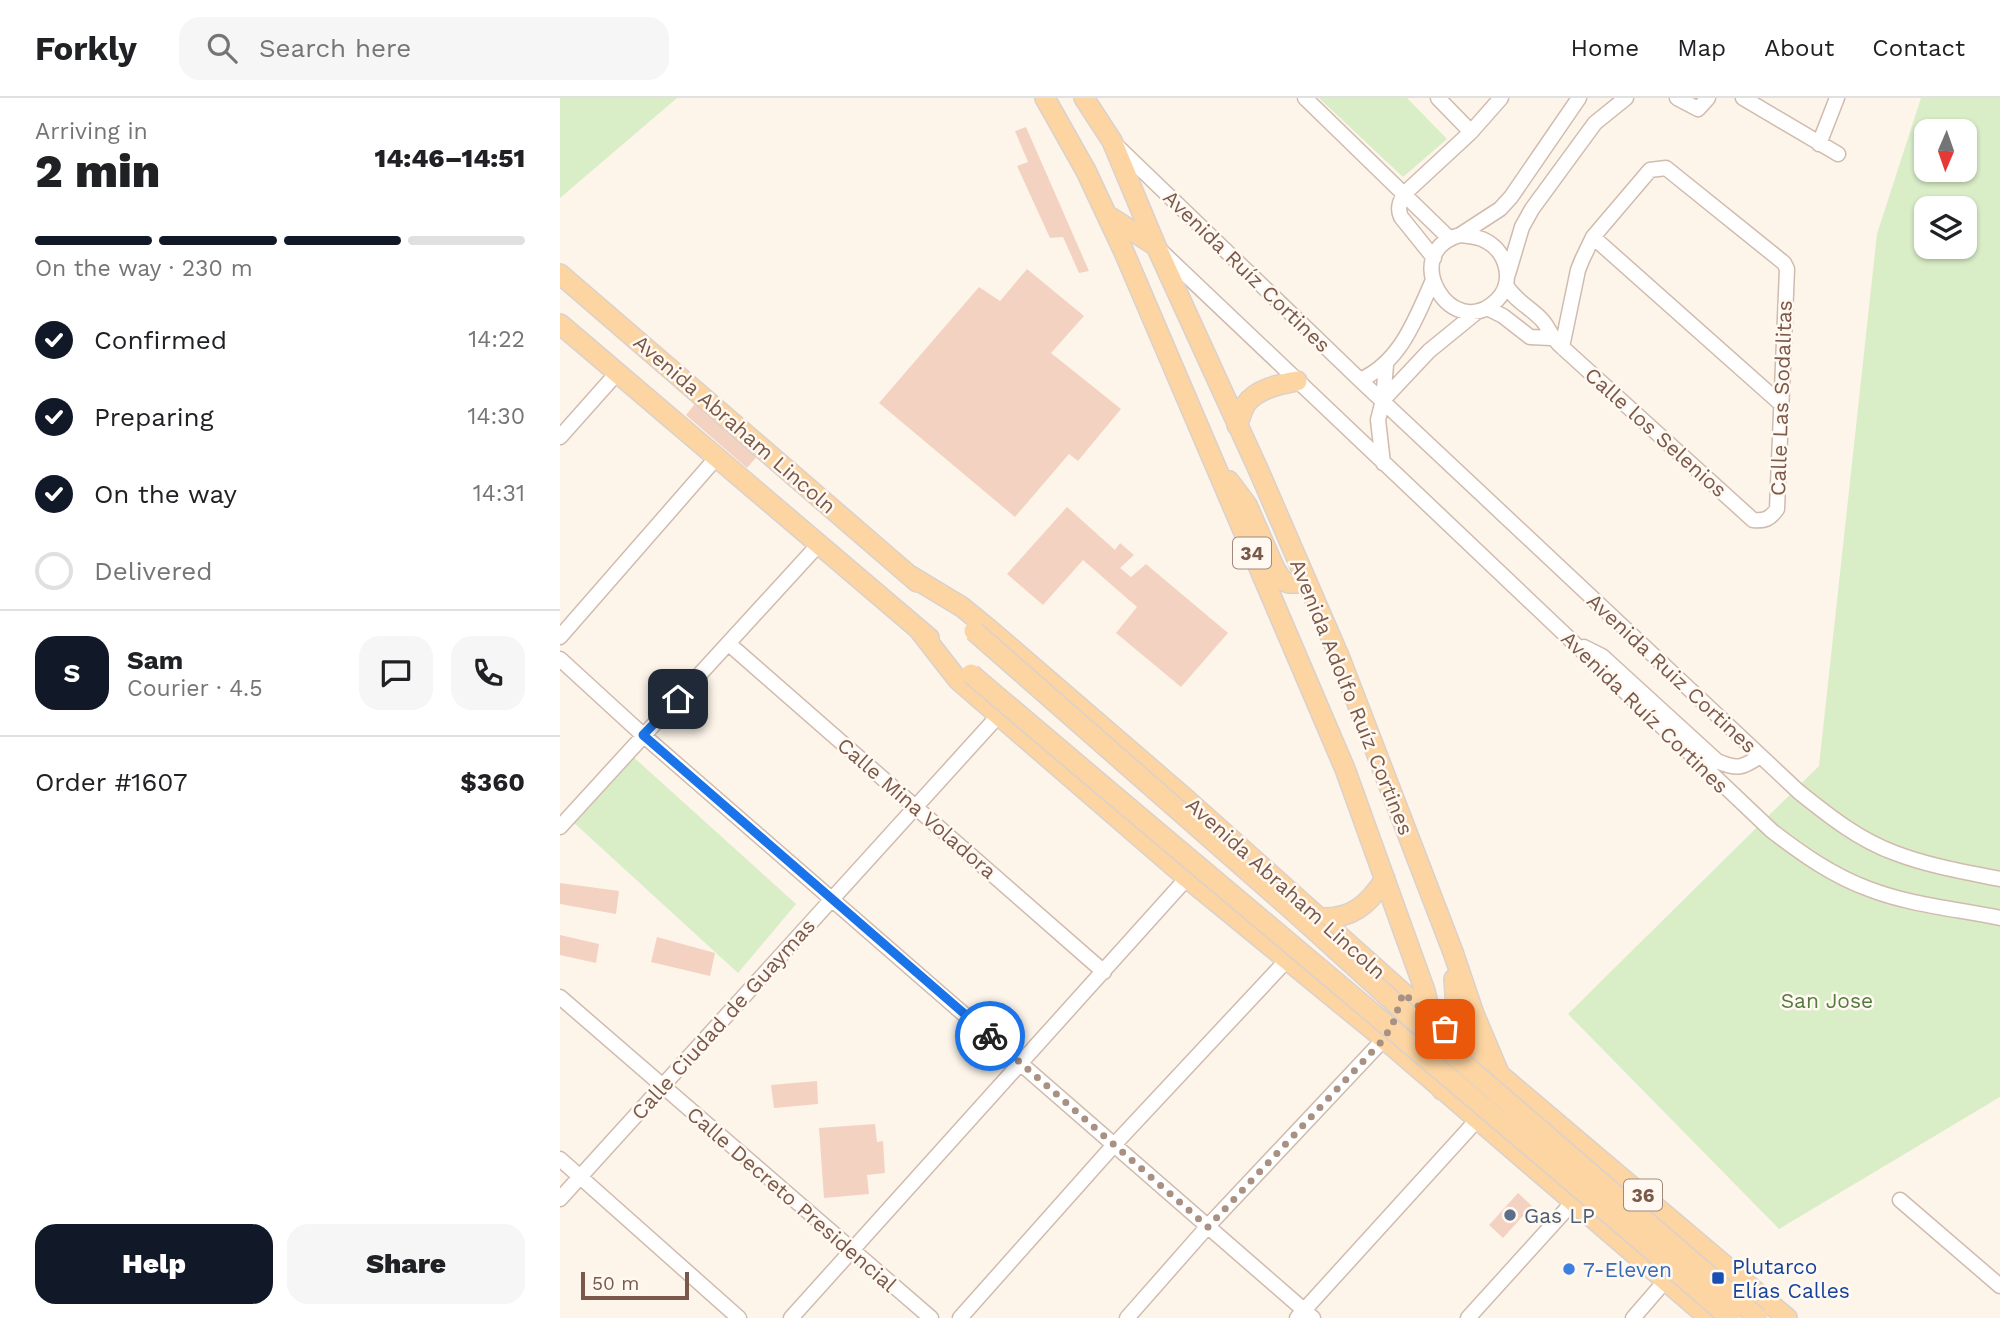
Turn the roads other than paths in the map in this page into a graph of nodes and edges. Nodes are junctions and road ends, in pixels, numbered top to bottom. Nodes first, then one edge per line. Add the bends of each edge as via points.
1 (1045, 98) edge
2 (1084, 98) edge
3 (1305, 98) edge
4 (1437, 98) edge
5 (1501, 98) edge
6 (1579, 98) edge
7 (1626, 98) edge
8 (1677, 98) edge
9 (1708, 98) edge
10 (1743, 98) edge
11 (1837, 98) edge
12 (1471, 132) junction
13 (1112, 141) junction
14 (1819, 145) junction
15 (1838, 154) dead end
16 (1404, 194) junction
17 (1106, 214) junction
18 (1454, 237) junction
19 (1594, 237) junction
20 (1156, 246) junction
21 (1434, 258) junction
22 (560, 274) edge
23 (1433, 280) junction
24 (1507, 280) junction
25 (1482, 309) junction
26 (560, 324) edge
27 (1557, 342) junction
28 (1386, 365) junction
29 (617, 373) junction
30 (1360, 380) junction
31 (1297, 381) junction
32 (1383, 400) junction
33 (1781, 404) junction
34 (1237, 425) junction
35 (560, 437) edge
36 (717, 457) junction
37 (1213, 462) junction
38 (1383, 463) junction
39 (1763, 521) joint
40 (820, 543) junction
41 (909, 575) junction
42 (1305, 583) junction
43 (919, 630) junction
44 (560, 637) edge
45 (1571, 641) junction
46 (729, 644) junction
47 (560, 659) edge
48 (999, 715) junction
49 (643, 735) junction
50 (1760, 756) junction
51 (915, 806) junction
52 (560, 827) edge
53 (1187, 878) junction
54 (1385, 879) junction
55 (2000, 879) edge
56 (832, 899) junction
57 (1320, 918) junction
58 (2000, 918) edge
59 (1406, 939) junction
60 (1348, 945) junction
61 (1453, 951) junction
62 (1286, 961) junction
63 (1104, 972) junction
64 (1318, 985) junction
65 (1403, 993) junction
66 (560, 997) edge
67 (1433, 1018) junction
68 (1384, 1039) junction
69 (1456, 1040) junction
70 (1020, 1062) junction
71 (1499, 1074) junction
72 (1436, 1080) junction
73 (662, 1087) junction
74 (1477, 1120) junction
75 (1113, 1146) junction
76 (560, 1159) edge
77 (580, 1177) junction
78 (560, 1199) edge
79 (1900, 1200) dead end
80 (1573, 1202) junction
81 (1208, 1227) junction
82 (851, 1250) junction
83 (1666, 1280) junction
84 (2000, 1286) edge
85 (1305, 1315) edge
86 (738, 1318) edge
87 (791, 1318) edge
88 (931, 1318) edge
89 (960, 1318) edge
90 (1127, 1318) edge
91 (1468, 1318) edge
92 (1633, 1318) edge
93 (1709, 1318) edge
94 (1730, 1318) edge
95 (1758, 1318) edge
96 (1787, 1318) edge

1 - 17 main road, Avenida Adolfo Ruíz Cortines / 34
2 - 13 main road, Avenida Adolfo Ruíz Cortines / 34
3 - 16 street
4 - 12 street
5 - 12 street
6 - 18 street via 1511,197 1500,209
7 - 24 street via 1595,123 1532,209
8 - 9 street via 1700,108
10 - 14 street
11 - 14 street
12 - 16 street
13 - 20 main road, Avenida Adolfo Ruíz Cortines / 34
13 - 30 street, Avenida Ruíz Cortines
14 - 15 street
16 - 18 street
16 - 21 street via 1401,217
17 - 20 main road
17 - 37 main road, Avenida Adolfo Ruíz Cortines / 34
18 - 21 street
18 - 24 street via 1473,236 1493,245 1506,264
19 - 27 street via 1578,270
19 - 33 street
19 - 33 street, Calle Las Sodalitas via 1650,170 1667,168 1784,264
20 - 31 street, Avenida Ruíz Cortines
20 - 34 main road, Avenida Adolfo Ruíz Cortines / 34
21 - 23 street
22 - 41 main road, Avenida Abraham Lincoln / 36
23 - 25 street via 1449,305
23 - 28 street via 1409,333
24 - 25 street via 1496,302
24 - 27 street, Calle los Selenios via 1516,300 1543,321
25 - 27 street, Calle los Selenios via 1503,316 1530,337
25 - 32 street via 1429,351
26 - 29 main road, 36
27 - 39 street, Calle los Selenios via 1753,520
28 - 30 street
28 - 32 street
29 - 35 street
29 - 36 main road, 36
30 - 32 street, Avenida Ruíz Cortines
31 - 34 main road via 1256,395 1246,403
31 - 38 street, Avenida Ruíz Cortines
32 - 38 street via 1378,431
32 - 50 street, Avenida Ruiz Cortines
33 - 39 street, Calle Las Sodalitas via 1777,509
34 - 42 main road, Avenida Adolfo Ruíz Cortines / 34
36 - 40 main road, 36
36 - 44 street
37 - 42 main road via 1247,505 1282,580
37 - 54 main road, Avenida Adolfo Ruíz Cortines / 34 via 1345,769
38 - 45 street, Avenida Ruíz Cortines
40 - 43 main road, 36
40 - 46 street
41 - 57 main road, Avenida Abraham Lincoln / 36 via 989,629
41 - 95 main road, Avenida Abraham Lincoln / 36, bridge
42 - 61 main road, Avenida Adolfo Ruíz Cortines / 34 via 1339,656
43 - 48 main road, 36 via 958,680
43 - 94 main road, 36, bridge
45 - 50 street via 1602,656 1717,761 1729,767 1745,766
45 - 58 street, Avenida Ruíz Cortines via 1746,807 1805,856 1869,889
46 - 49 street
46 - 51 street, Calle Mina Voladora
47 - 49 street
48 - 51 street, Calle Ciudad de Guaymas
48 - 53 main road, 36
49 - 52 street
49 - 56 street
50 - 55 street, Avenida Ruiz Cortines via 1799,792 1858,835 1893,853
51 - 56 street, Calle Ciudad de Guaymas
51 - 63 street, Calle Mina Voladora
53 - 62 main road, 36
53 - 63 street
54 - 57 main road via 1358,911 1334,919
54 - 59 main road, Avenida Adolfo Ruíz Cortines / 34
56 - 70 street
56 - 73 street, Calle Ciudad de Guaymas
57 - 60 main road, Avenida Abraham Lincoln / 36
59 - 65 main road
59 - 67 main road, Avenida Adolfo Ruíz Cortines / 34
60 - 64 main road via 1344,979
60 - 65 main road, Avenida Abraham Lincoln / 36
61 - 69 main road
61 - 71 main road, Avenida Adolfo Ruíz Cortines / 34
62 - 64 main road, 36
62 - 75 street
63 - 70 street
64 - 68 main road, 36
65 - 67 main road, Avenida Abraham Lincoln / 36
65 - 68 main road
66 - 73 street, Calle Decreto Presidencial
67 - 69 main road, Avenida Abraham Lincoln / 36
67 - 72 main road, 34
68 - 72 main road, 36
68 - 81 street
69 - 71 main road, Avenida Abraham Lincoln / 36
69 - 72 main road via 1447,1066
70 - 75 street
70 - 82 street
71 - 96 main road, Avenida Abraham Lincoln / 36
72 - 74 main road, 36
73 - 77 street, Calle Ciudad de Guaymas
73 - 82 street, Calle Decreto Presidencial
74 - 80 main road, 36
74 - 85 street
75 - 81 street
75 - 89 street
76 - 77 street
77 - 78 street, Calle Ciudad de Guaymas
77 - 86 street
79 - 84 street
80 - 83 main road, 36
80 - 91 street
81 - 85 street
81 - 90 street
82 - 87 street
82 - 88 street, Calle Decreto Presidencial
83 - 92 street
83 - 93 main road, 36

